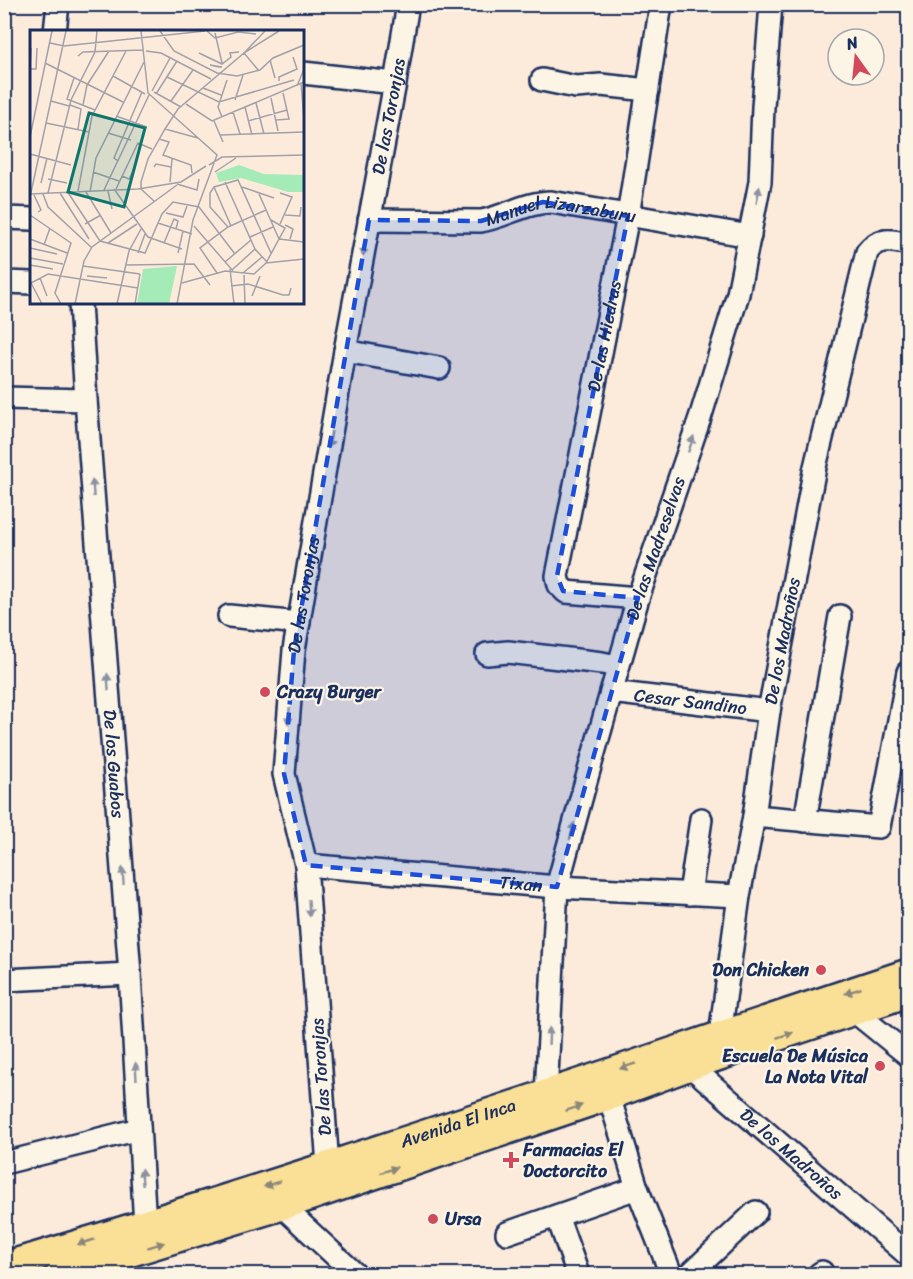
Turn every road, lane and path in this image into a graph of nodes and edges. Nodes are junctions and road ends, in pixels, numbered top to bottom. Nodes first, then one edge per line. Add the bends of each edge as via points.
1 (58, 4) edge
2 (408, 4) edge
3 (661, 4) edge
4 (771, 4) edge
5 (55, 30) edge
6 (304, 73) edge
7 (542, 80) dead end
8 (395, 83) junction
9 (648, 90) junction
10 (627, 216) junction
11 (4, 218) edge
12 (30, 219) edge
13 (369, 220) junction
14 (750, 236) junction
15 (909, 244) edge
16 (4, 282) edge
17 (30, 283) edge
18 (80, 304) edge
19 (345, 351) junction
20 (439, 368) dead end
21 (4, 398) edge
22 (86, 400) junction
23 (638, 598) junction
24 (230, 615) dead end
25 (840, 616) dead end
26 (299, 623) junction
27 (487, 654) dead end
28 (618, 666) junction
29 (909, 672) edge
30 (611, 692) junction
31 (769, 711) junction
32 (754, 816) junction
33 (701, 819) dead end
34 (806, 821) junction
35 (306, 865) junction
36 (557, 887) junction
37 (690, 894) junction
38 (739, 896) junction
39 (909, 973) edge
40 (130, 974) junction
41 (4, 980) edge
42 (909, 993) edge
43 (855, 1012) junction
44 (720, 1035) junction
45 (909, 1055) edge
46 (687, 1056) junction
47 (546, 1094) junction
48 (609, 1096) junction
49 (139, 1129) junction
50 (4, 1163) edge
51 (331, 1178) junction
52 (637, 1188) junction
53 (282, 1206) junction
54 (756, 1212) dead end
55 (557, 1216) junction
56 (146, 1225) junction
57 (507, 1233) dead end
58 (909, 1255) edge
59 (4, 1266) edge
60 (60, 1275) edge
61 (355, 1275) edge
62 (578, 1275) edge
63 (671, 1275) edge
64 (690, 1275) edge

1 - 5 street
2 - 8 street, De las Toronjas
3 - 9 street, De las Hiedras
14 -> 4 street, De las Madreselvas via 760,182
6 - 8 street
7 - 9 street via 576,87
8 - 13 street, De las Toronjas
9 - 10 street, De las Hiedras
10 - 13 street, Manuel Lizarzaburu via 543,202 481,220
10 - 14 street, Manuel Lizarzaburu
10 - 23 street, De las Hiedras via 557,576 566,592
11 - 12 street
13 -> 19 street, De las Toronjas
23 -> 14 street, De las Madreselvas via 701,415 738,294
15 - 31 street, De los Madroños via 886,240 867,252 815,467
16 - 17 street
18 - 22 street, De los Guabos
19 - 20 street
19 -> 26 street, De las Toronjas
21 - 22 street
40 -> 22 street, De los Guabos
23 - 28 street, De las Madreselvas
24 - 26 street
25 - 34 street
26 -> 35 street, De las Toronjas via 284,774
27 - 28 street via 507,652
28 - 30 street, De las Madreselvas
29 - 34 street via 879,827
30 - 31 street, Cesar Sandino
36 -> 30 street, De las Madreselvas
31 - 32 street, De los Madroños
32 - 34 street
32 - 38 street, De los Madroños
33 - 37 street
35 - 36 street, Tixan
35 -> 51 street, De las Toronjas
36 - 37 street, Tixan
47 -> 36 street, De las Madreselvas
37 - 38 street, Tixan
38 - 44 street, De los Madroños
39 -> 44 main road, Avenida El Inca
40 - 41 street
49 -> 40 street, De los Guabos
42 - 43 main road, Avenida El Inca
43 - 45 street
46 -> 43 main road, Avenida El Inca
44 - 46 main road, Avenida El Inca
46 -> 47 main road, Avenida El Inca
46 - 48 main road, Avenida El Inca
46 - 58 street, De los Madroños
47 - 51 main road, Avenida El Inca
51 -> 48 main road, Avenida El Inca
48 - 52 street
49 - 50 street
56 -> 49 street, De los Guabos
51 - 53 main road, Avenida El Inca
51 -> 56 main road, Avenida El Inca
52 - 55 street
52 - 63 street
60 -> 53 main road, Avenida El Inca
53 - 61 street
54 - 64 street
55 - 57 street
55 - 62 street
56 -> 59 main road, Avenida El Inca

